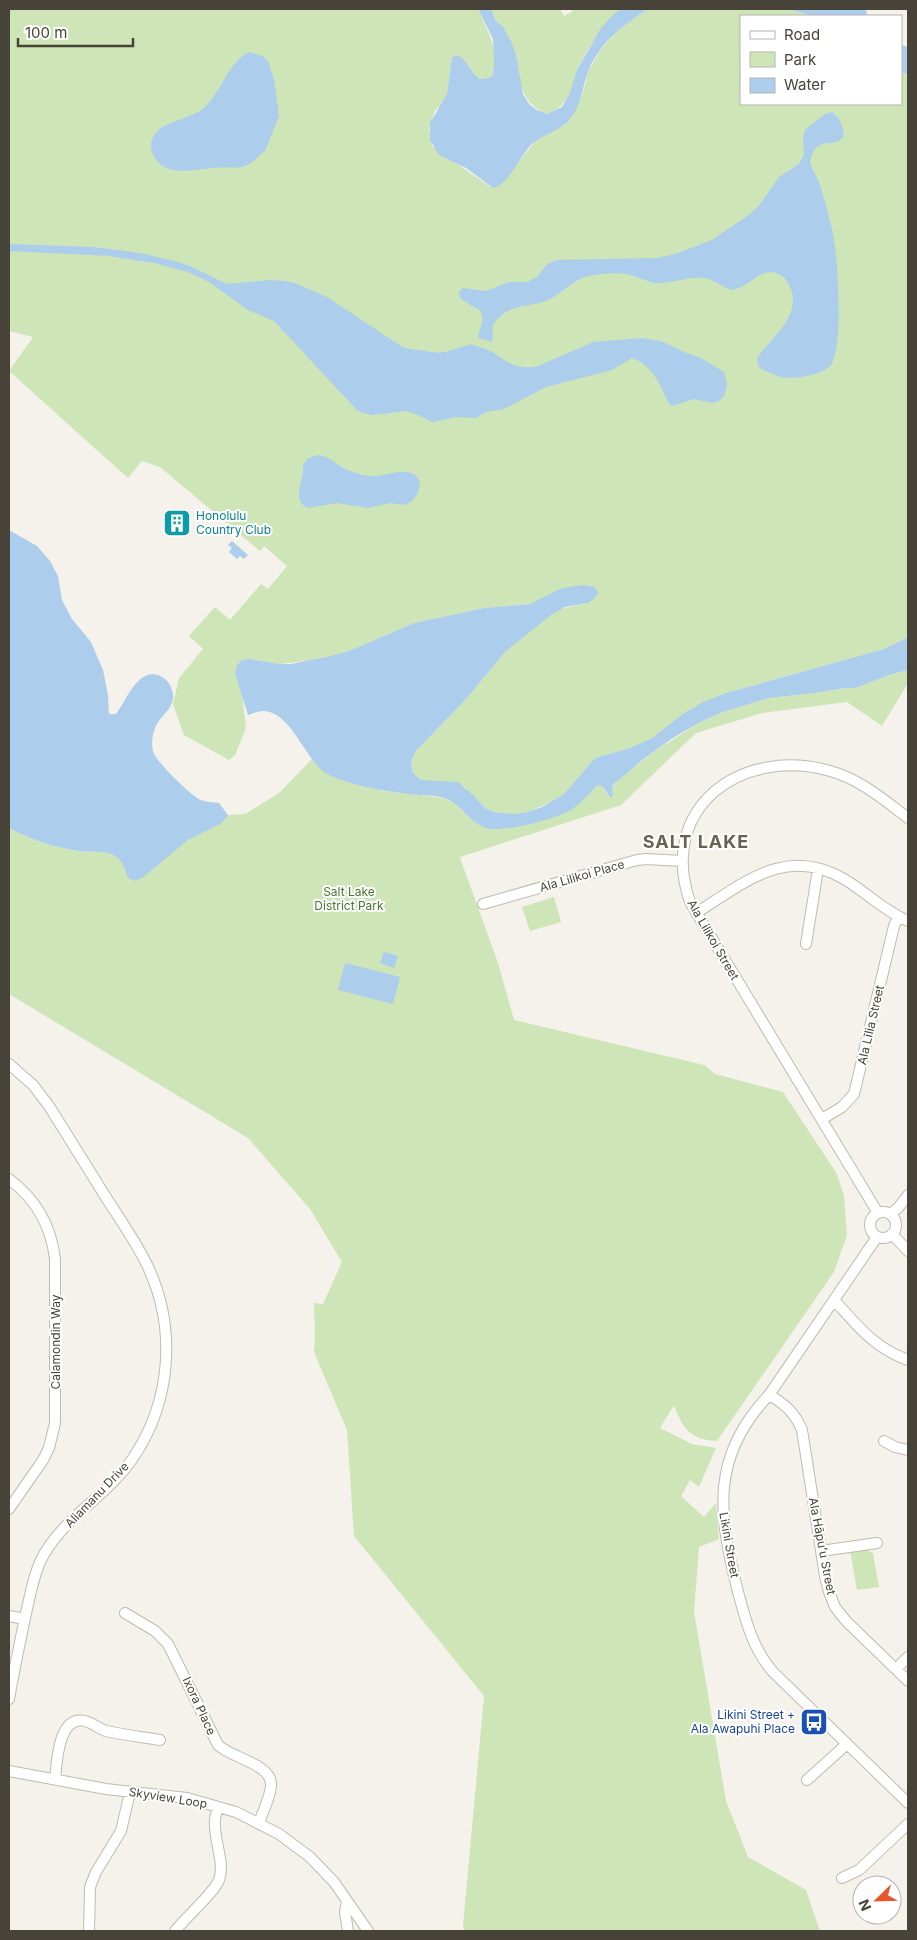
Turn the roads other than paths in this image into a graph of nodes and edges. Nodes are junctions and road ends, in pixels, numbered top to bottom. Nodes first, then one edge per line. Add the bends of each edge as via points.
1 (908, 818) edge
2 (682, 861) junction
3 (818, 869) junction
4 (483, 904) dead end
5 (696, 913) junction
6 (903, 919) edge
7 (806, 944) dead end
8 (9, 1064) edge
9 (822, 1119) junction
10 (9, 1179) edge
11 (908, 1194) edge
12 (878, 1212) junction
13 (890, 1214) junction
14 (892, 1234) junction
15 (877, 1237) junction
16 (908, 1251) edge
17 (834, 1300) junction
18 (908, 1360) edge
19 (769, 1395) junction
20 (884, 1441) dead end
21 (908, 1450) edge
22 (9, 1509) edge
23 (877, 1543) dead end
24 (821, 1551) junction
25 (125, 1613) dead end
26 (9, 1616) edge
27 (25, 1618) junction
28 (908, 1657) edge
29 (896, 1669) junction
30 (908, 1681) edge
31 (9, 1699) edge
32 (160, 1740) dead end
33 (847, 1744) junction
34 (9, 1771) edge
35 (55, 1779) junction
36 (806, 1780) dead end
37 (130, 1792) junction
38 (908, 1803) edge
39 (218, 1807) junction
40 (259, 1823) junction
41 (908, 1824) edge
42 (842, 1878) dead end
43 (347, 1901) junction
44 (88, 1931) edge
45 (176, 1931) edge
46 (348, 1931) edge
47 (368, 1931) edge

1 - 2 street, Ala Lilikoi Street via 861,784 832,771 791,766 765,769 736,778 708,798 688,828
2 - 4 street, Ala Lilikoi Place via 637,860
2 - 5 street, Ala Lilikoi Street via 686,891
3 - 5 street via 795,865 766,871
3 - 6 street via 844,880
3 - 7 street
5 - 9 street, Ala Lilikoi Street
6 - 9 street, Ala Līlia Street via 894,926 854,1094 842,1107
8 - 27 street, Aliamanu Drive via 33,1085 49,1106 141,1253 166,1323 166,1368 150,1426 125,1469 61,1532 44,1554
9 - 12 street, Ala Lilikoi Street
10 - 22 street, Calamondin Way via 35,1203 52,1241 55,1259 56,1400 49,1448
11 - 13 street
12 - 13 street
12 - 15 street via 870,1226
13 - 14 street via 896,1226
14 - 15 street via 885,1238
14 - 16 street
15 - 17 street, Likini Street
17 - 18 street via 872,1341
17 - 19 street, Likini Street
19 - 24 street, Ala Hāpuʻu Street via 791,1411 802,1430
19 - 33 street, Likini Street via 744,1425 728,1461 723,1518 731,1562 745,1619 759,1654 773,1672
20 - 21 street
23 - 24 street
24 - 29 street, Ala Hāpuʻu Street via 835,1607
25 - 40 street, Ixora Place via 155,1631 168,1644 218,1745 268,1774 271,1789
26 - 27 street
27 - 31 street, Aliamanu Drive
28 - 29 street
29 - 30 street, Ala Hāpuʻu Street
32 - 35 street via 108,1732 85,1721 75,1722 63,1733
33 - 36 street
33 - 38 street, Likini Street
34 - 35 street, Skyview Loop
35 - 37 street, Skyview Loop
37 - 39 street, Skyview Loop via 186,1798
37 - 44 street via 121,1831 90,1887
39 - 40 street, Skyview Loop
39 - 45 street via 214,1826 220,1878
40 - 43 street, Skyview Loop via 310,1858 334,1882
41 - 42 street via 859,1870
43 - 46 street
43 - 47 street, Skyview Loop

